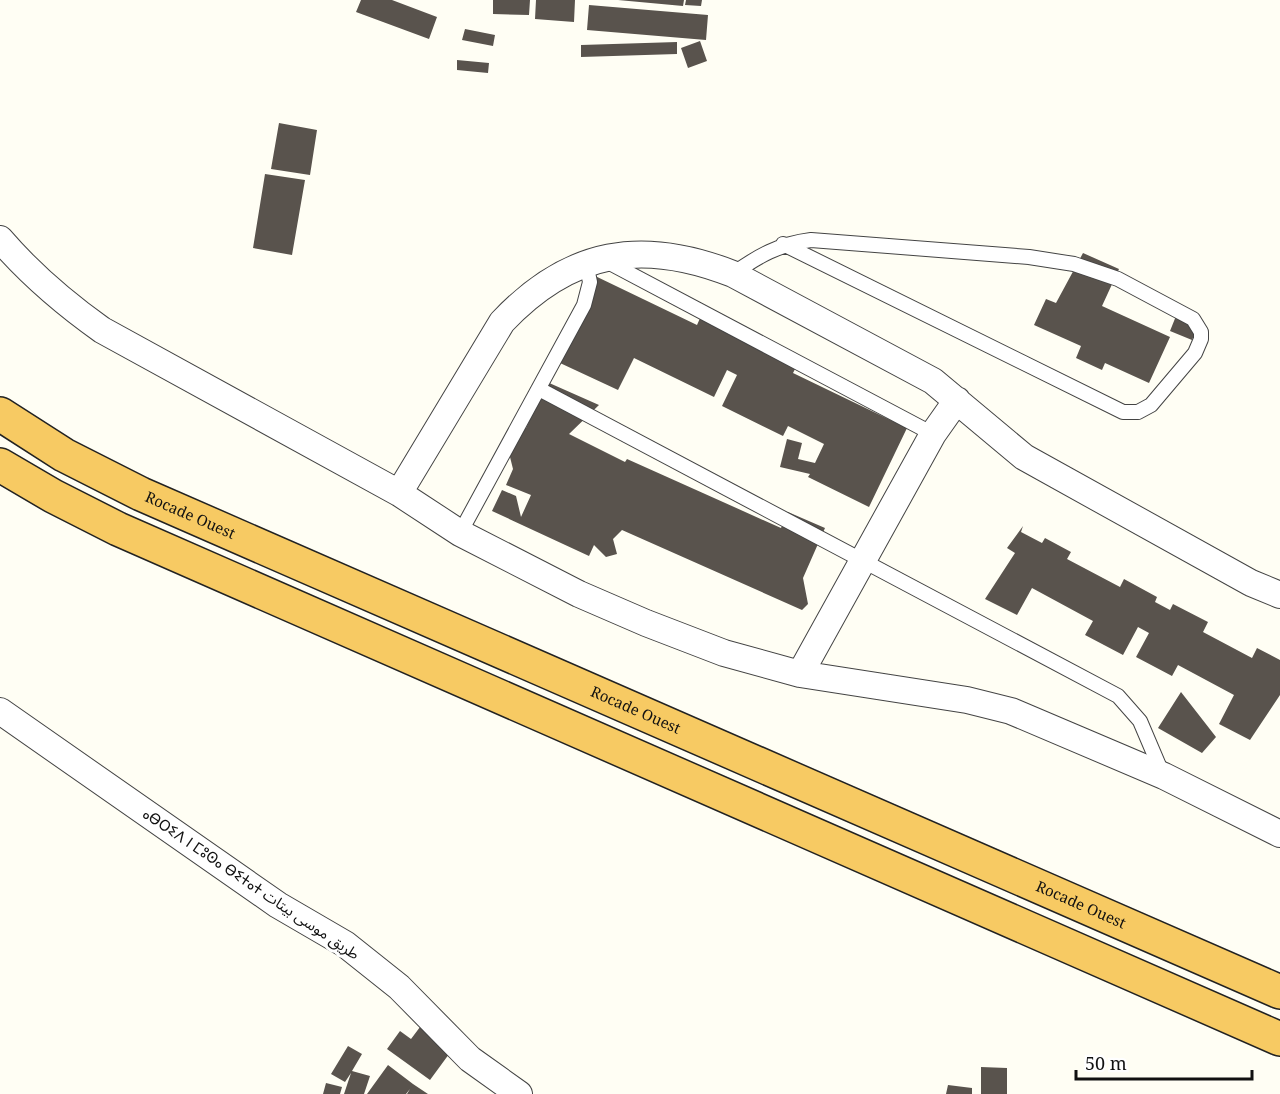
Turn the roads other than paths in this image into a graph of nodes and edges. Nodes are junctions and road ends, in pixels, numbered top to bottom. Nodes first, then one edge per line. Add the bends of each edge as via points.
1 (0, 240) edge
2 (783, 244) junction
3 (594, 261) junction
4 (733, 274) junction
5 (539, 389) junction
6 (957, 400) junction
7 (0, 414) edge
8 (933, 434) junction
9 (0, 465) edge
10 (399, 492) junction
11 (460, 533) junction
12 (861, 561) junction
13 (1280, 595) edge
14 (801, 674) junction
15 (0, 711) edge
16 (1164, 777) junction
17 (1280, 834) edge
18 (1280, 992) edge
19 (1280, 1039) edge
20 (519, 1094) edge

1 - 10 street via 62,302 102,330
2 - 2 lane via 825,240 1074,264 1118,279 1187,315 1198,325 1201,339 1195,353 1151,405 1138,412 1123,412
2 - 4 lane
3 - 4 street via 650,253 674,255
3 - 5 lane via 584,305
3 - 8 lane
3 - 10 street via 537,289 502,322
4 - 6 street via 933,381
5 - 11 lane
5 - 12 lane
6 - 8 street
6 - 13 street via 1024,457 1251,583
7 - 18 highway, Rocade Ouest via 64,455 141,494
8 - 12 street
9 - 19 highway via 118,529
10 - 11 street
11 - 14 street via 579,594 655,627 724,653
12 - 14 street
12 - 16 lane via 1119,696 1140,721
14 - 16 street via 989,704 1033,719
15 - 20 street, ⴰⴱⵔⵉⴷ ⵏ ⵎⵓⵙⴰ ⴱⵉⵜⴰⵜ طريق موسى بيتات via 278,905 345,944 399,987 470,1059
16 - 17 street

